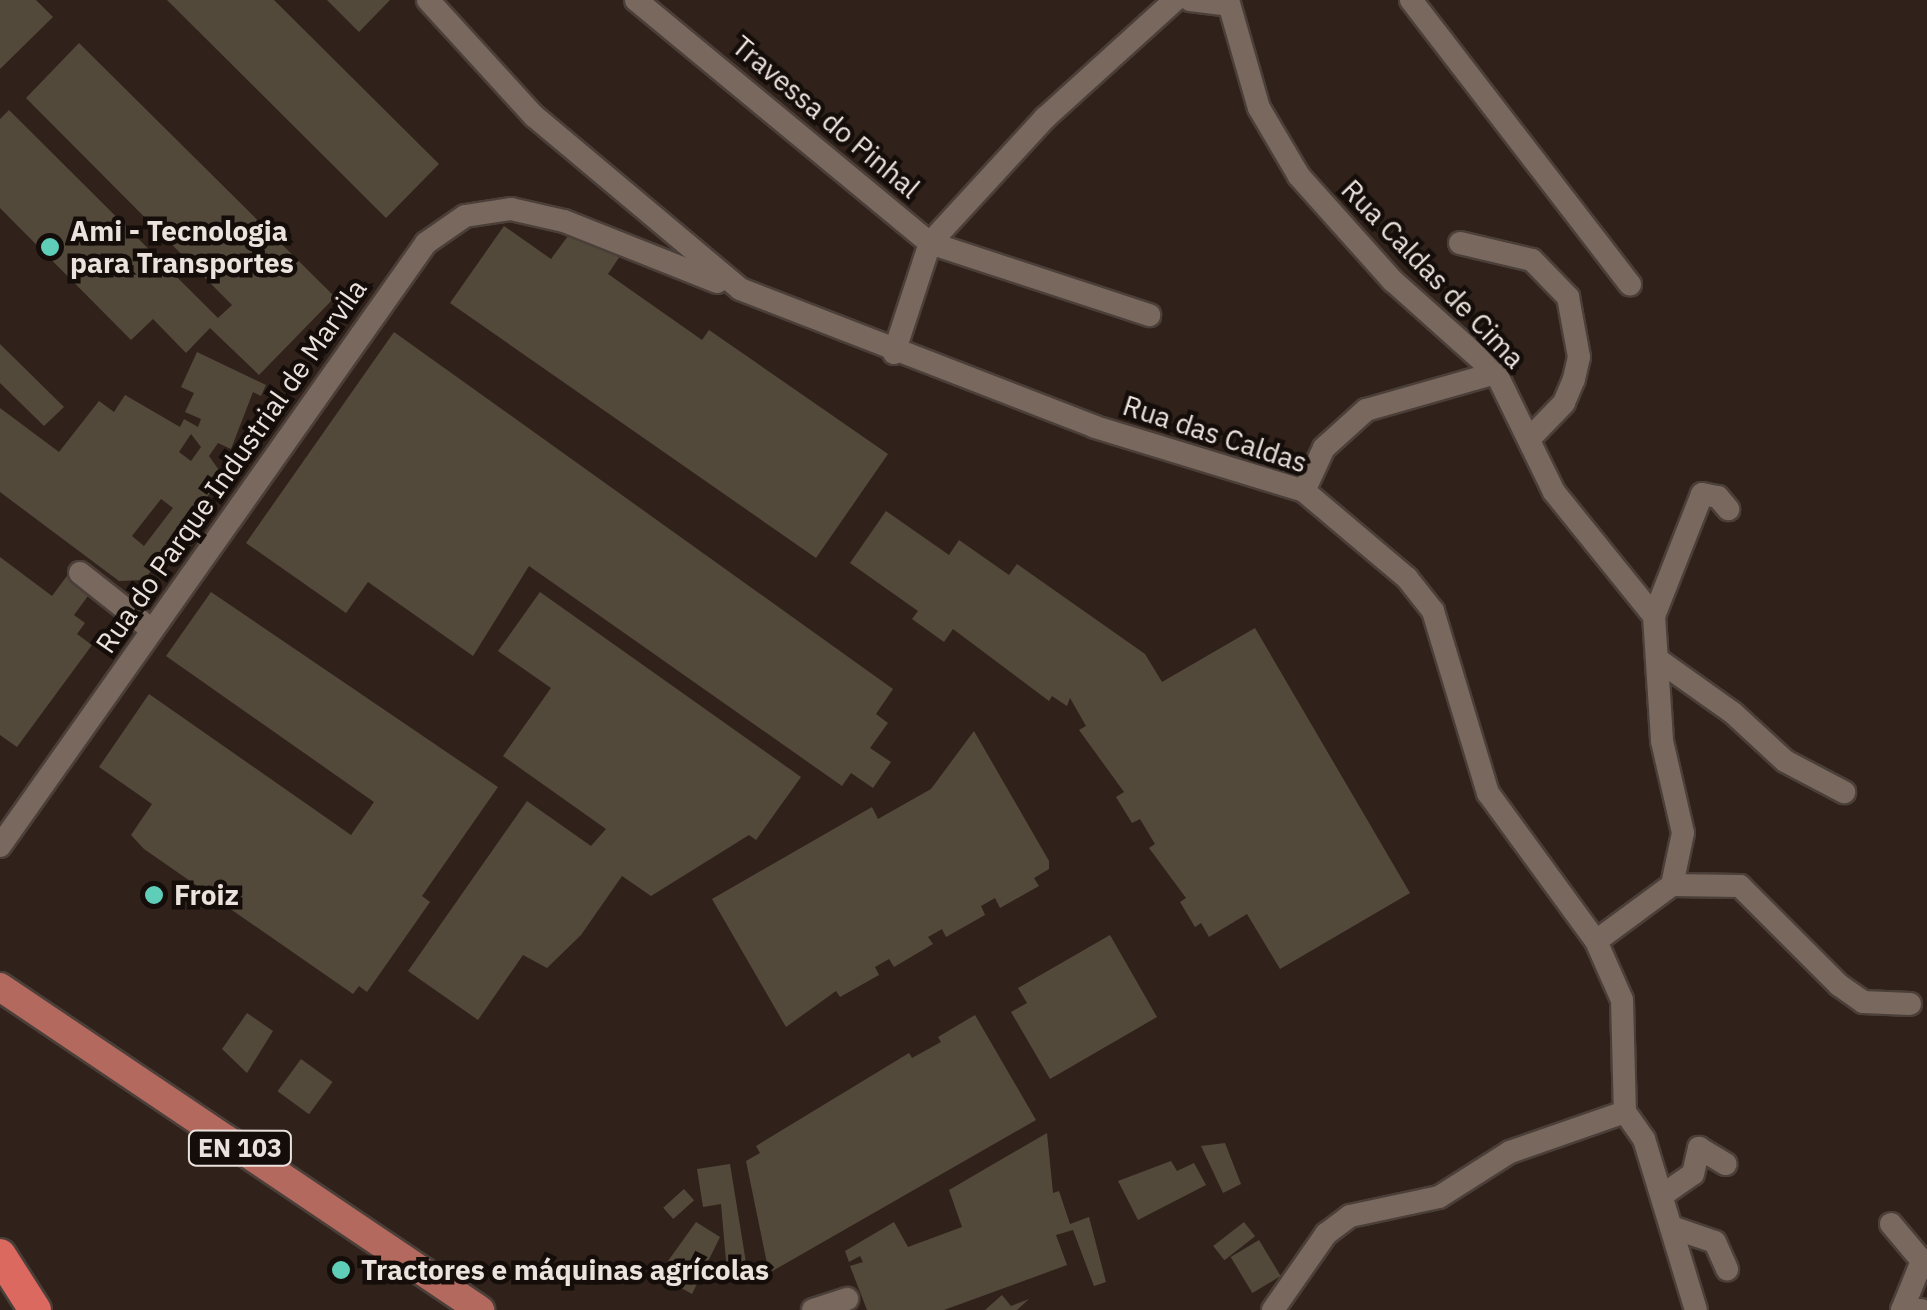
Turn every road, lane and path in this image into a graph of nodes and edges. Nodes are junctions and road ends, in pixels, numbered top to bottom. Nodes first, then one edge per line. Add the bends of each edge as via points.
1 (428, 0) edge
2 (636, 0) edge
3 (1175, 0) edge
4 (1190, 0) edge
5 (1411, 0) edge
6 (1229, 2) edge
7 (564, 221) joint
8 (658, 225) junction
9 (930, 243) junction
10 (1460, 243) dead end
11 (636, 248) junction
12 (660, 258) junction
13 (1630, 284) dead end
14 (765, 302) junction
15 (1150, 314) dead end
16 (894, 353) junction
17 (1496, 373) junction
18 (1530, 437) junction
19 (1304, 492) junction
20 (1728, 509) dead end
21 (80, 573) dead end
22 (1654, 616) junction
23 (152, 630) junction
24 (1656, 659) junction
25 (1844, 792) dead end
26 (0, 846) edge
27 (1672, 885) junction
28 (1596, 942) junction
29 (0, 987) edge
30 (1910, 1004) dead end
31 (1625, 1112) junction
32 (1726, 1164) dead end
33 (1664, 1194) junction
34 (1892, 1224) dead end
35 (1674, 1228) junction
36 (0, 1255) edge
37 (1727, 1269) dead end
38 (847, 1298) dead end
39 (35, 1310) edge
40 (480, 1310) edge
41 (812, 1310) edge
42 (1273, 1310) edge
43 (1696, 1310) edge
44 (1902, 1310) edge
45 (1922, 1310) edge

1 - 8 street, Rua das Caldas via 534,116
2 - 9 street, Travessa do Pinhal
3 - 9 street via 1045,118
4 - 6 street
5 - 13 street
6 - 17 street, Rua Caldas de Cima via 1259,108 1299,176 1393,281
7 - 11 street, Rua das Caldas
7 - 23 street, Rua do Parque Industrial de Marvila via 511,210 465,216 426,242
8 - 11 street
8 - 12 street via 670,245
8 - 14 street, Rua das Caldas
9 - 15 street
9 - 16 street
10 - 18 street via 1532,260 1568,297 1579,357 1574,379 1564,403
11 - 12 street, Rua das Caldas
12 - 14 street, Rua das Caldas
14 - 16 street, Rua das Caldas
16 - 19 street, Rua das Caldas via 1094,427
17 - 18 street, Rua Caldas de Cima
17 - 19 street via 1366,410 1324,448
18 - 22 street, Rua Caldas de Cima via 1554,492
19 - 28 street, Rua das Caldas via 1407,578 1433,610 1468,747 1488,794
20 - 22 street via 1718,497 1702,494
21 - 23 street
22 - 24 street
23 - 26 street, Rua do Parque Industrial de Marvila
24 - 25 street via 1733,713 1785,761
24 - 27 street via 1662,741 1683,834
27 - 28 street
27 - 30 street via 1740,886 1838,985 1863,1002
28 - 31 street, Rua das Caldas via 1622,1000
29 - 40 main road, EN 103
31 - 33 street via 1644,1139
31 - 42 street via 1510,1152 1439,1197 1350,1216 1326,1234
32 - 33 street via 1700,1148 1694,1174
33 - 35 street
34 - 44 street via 1922,1261
35 - 37 street via 1716,1242
35 - 43 street
36 - 39 highway
38 - 41 street
44 - 45 street

